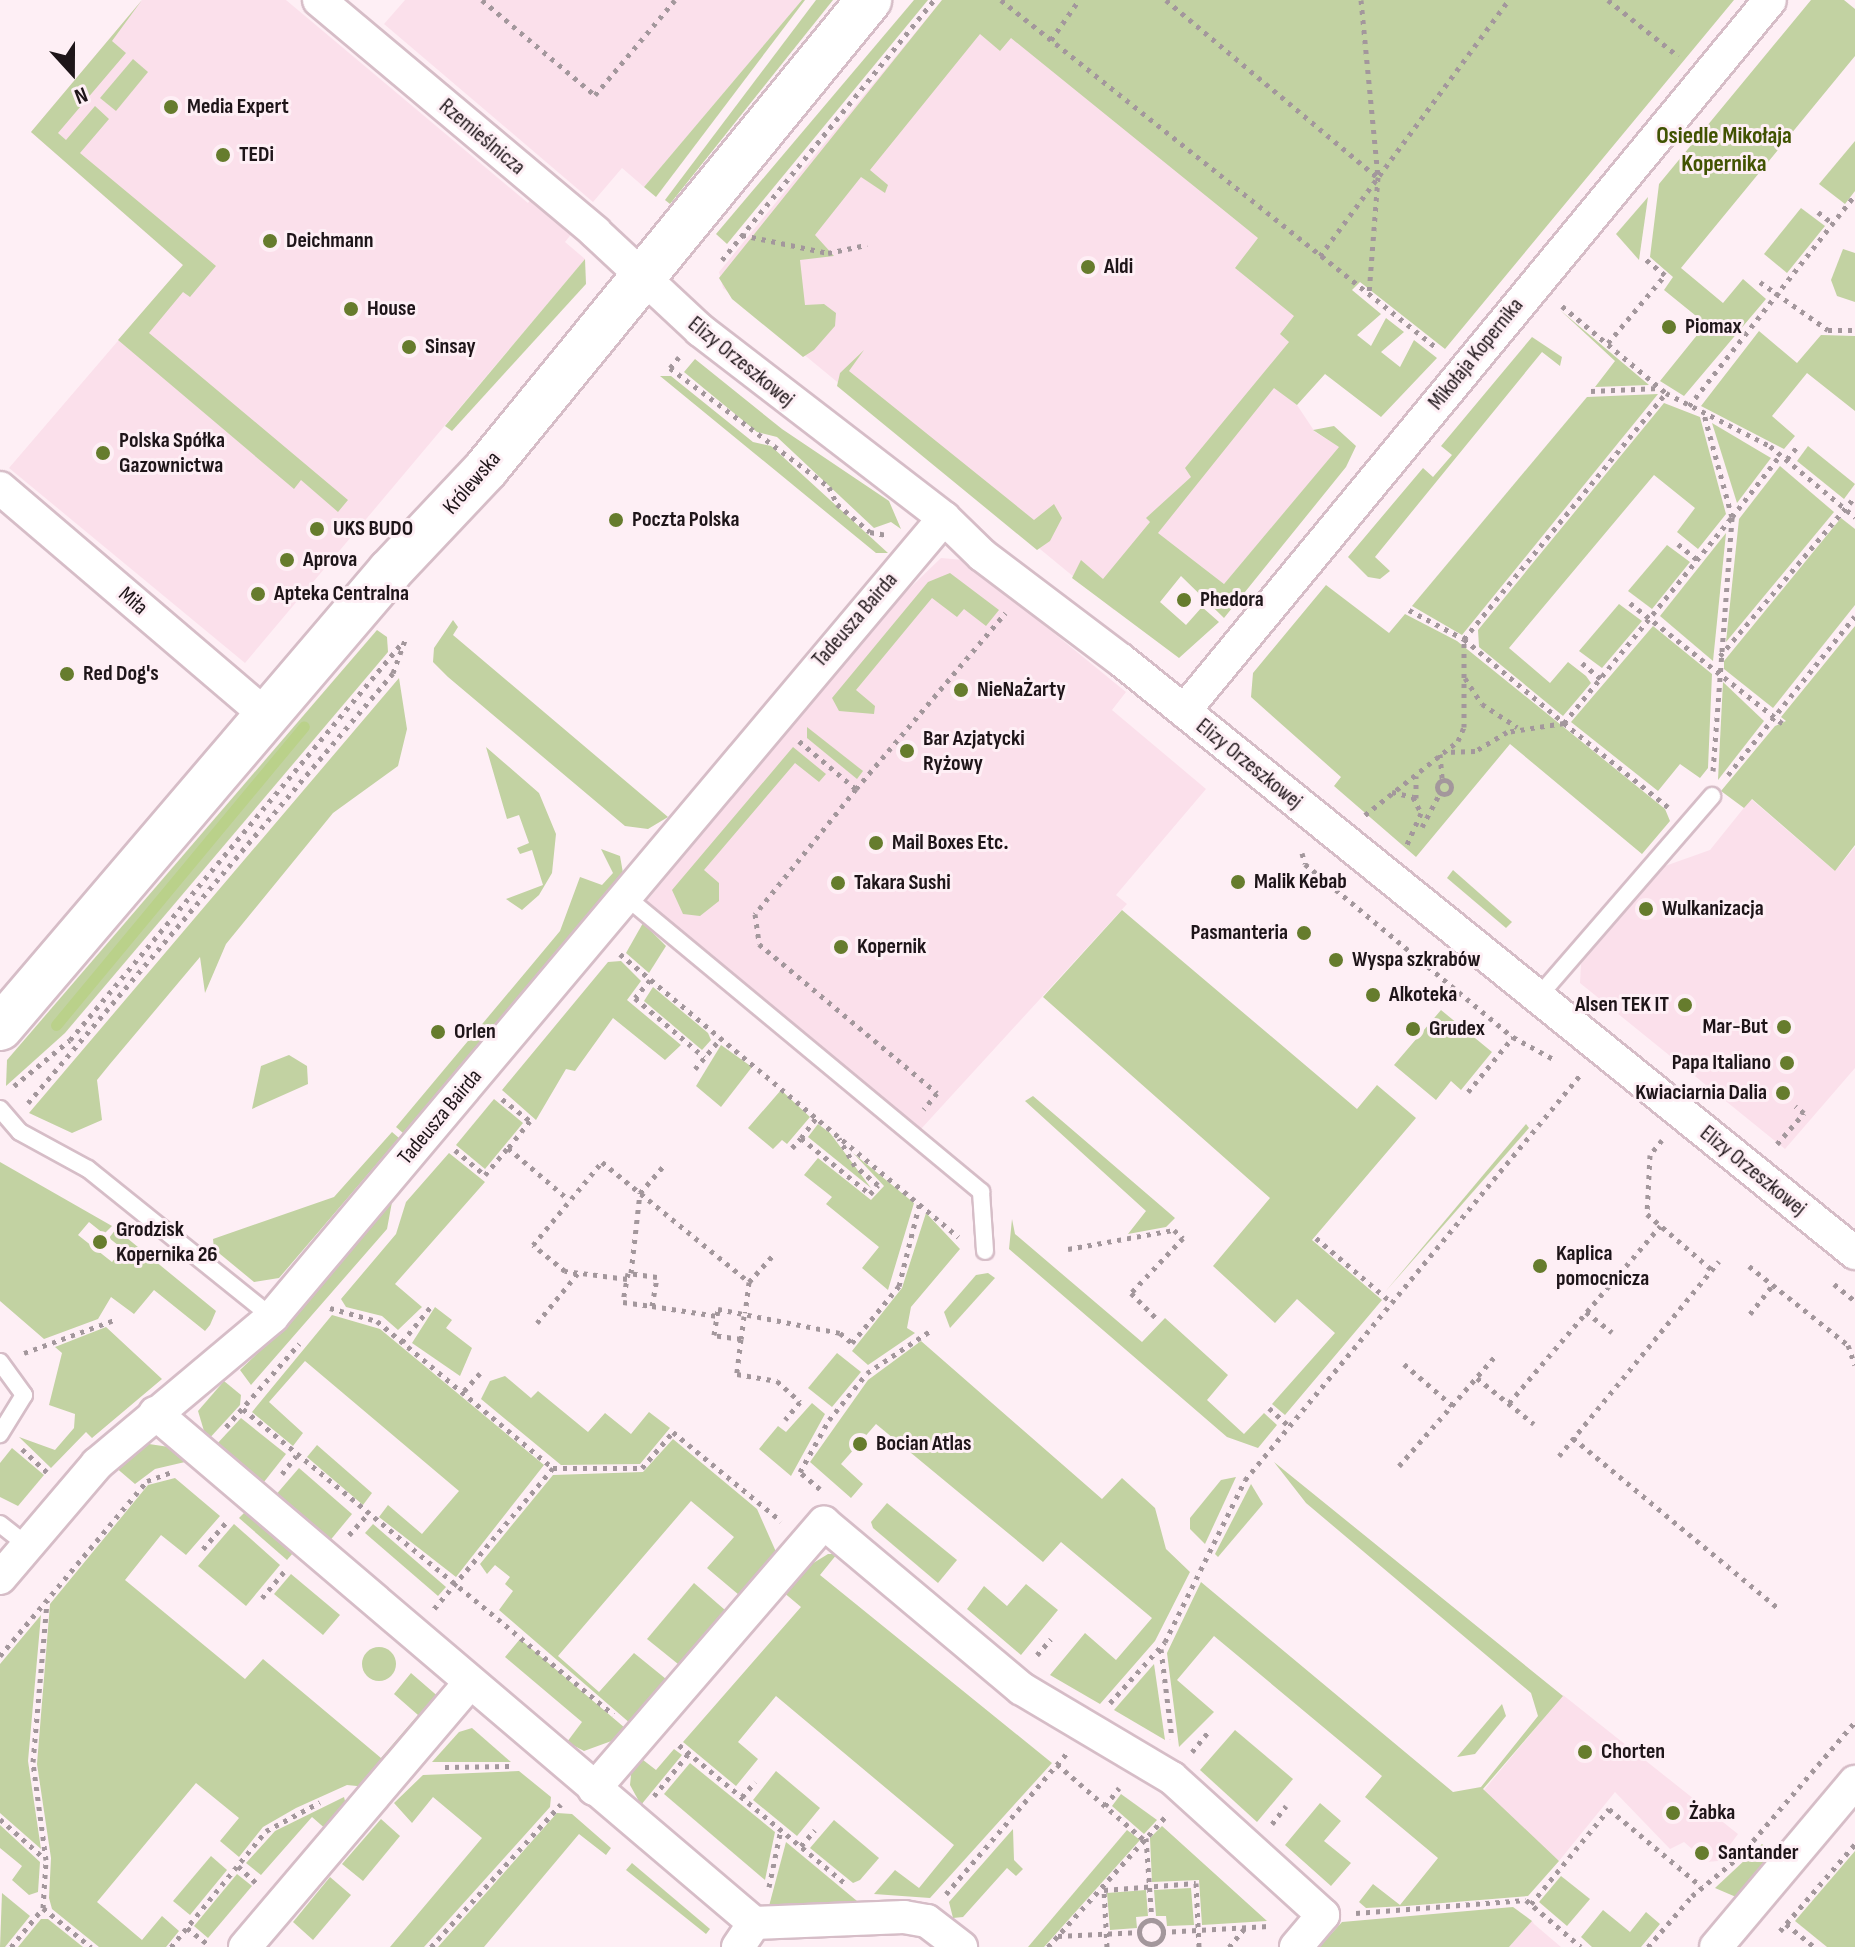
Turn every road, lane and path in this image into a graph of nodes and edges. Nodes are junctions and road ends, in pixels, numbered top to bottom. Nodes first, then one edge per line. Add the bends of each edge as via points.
1 (319, 0) edge
2 (482, 0) edge
3 (675, 0) edge
4 (869, 0) edge
5 (934, 0) edge
6 (1001, 0) edge
7 (1079, 0) edge
8 (1166, 0) edge
9 (1361, 0) edge
10 (1509, 0) edge
11 (1608, 0) edge
12 (1770, 0) edge
13 (1051, 40) junction
14 (1688, 64) dead end
15 (1378, 177) junction
16 (1855, 195) edge
17 (1818, 212) dead end
18 (1832, 223) junction
19 (742, 235) junction
20 (867, 245) dead end
21 (1320, 256) junction
22 (1645, 259) dead end
23 (722, 260) dead end
24 (641, 279) junction
25 (1760, 282) dead end
26 (1368, 294) junction
27 (1777, 298) junction
28 (1554, 300) dead end
29 (1855, 330) edge
30 (1608, 344) junction
31 (1446, 356) dead end
32 (670, 368) dead end
33 (1660, 388) junction
34 (1591, 391) dead end
35 (1666, 393) junction
36 (1689, 406) junction
37 (1704, 414) junction
38 (1797, 447) dead end
39 (1781, 454) junction
40 (1787, 459) junction
41 (0, 488) edge
42 (1855, 497) edge
43 (1844, 507) junction
44 (1732, 517) junction
45 (1855, 517) edge
46 (944, 518) junction
47 (897, 543) dead end
48 (1678, 544) dead end
49 (1699, 561) junction
50 (1630, 603) dead end
51 (1008, 609) dead end
52 (1409, 610) dead end
53 (1855, 616) edge
54 (1651, 618) junction
55 (1464, 639) junction
56 (1719, 657) junction
57 (1582, 663) dead end
58 (1462, 667) junction
59 (1719, 671) junction
60 (1601, 679) junction
61 (1477, 698) junction
62 (1464, 702) junction
63 (1184, 711) junction
64 (266, 715) junction
65 (1496, 717) junction
66 (1775, 717) junction
67 (1564, 723) junction
68 (1783, 724) dead end
69 (1526, 728) junction
70 (793, 735) dead end
71 (1496, 737) junction
72 (1442, 753) junction
73 (1419, 770) junction
74 (1442, 779) junction
75 (856, 789) junction
76 (1391, 792) junction
77 (1440, 793) junction
78 (1712, 796) junction
79 (1417, 803) junction
80 (1375, 804) dead end
81 (1689, 825) junction
82 (1418, 831) junction
83 (1402, 850) dead end
84 (625, 896) junction
85 (612, 947) dead end
86 (650, 980) junction
87 (1538, 997) junction
88 (0, 1028) edge
89 (1513, 1037) dead end
90 (721, 1038) junction
91 (1603, 1049) junction
92 (704, 1057) junction
93 (695, 1069) dead end
94 (493, 1091) dead end
95 (1468, 1092) dead end
96 (1795, 1106) dead end
97 (3, 1114) edge
98 (1683, 1114) junction
99 (918, 1116) dead end
100 (817, 1117) junction
101 (837, 1133) junction
102 (801, 1138) junction
103 (448, 1144) dead end
104 (508, 1148) junction
105 (792, 1148) dead end
106 (1771, 1151) dead end
107 (665, 1164) dead end
108 (640, 1193) junction
109 (569, 1200) junction
110 (920, 1202) junction
111 (1660, 1226) junction
112 (1316, 1238) dead end
113 (965, 1243) dead end
114 (1068, 1249) dead end
115 (985, 1251) dead end
116 (1855, 1253) edge
117 (774, 1254) dead end
118 (1719, 1261) dead end
119 (1749, 1266) dead end
120 (1712, 1270) junction
121 (578, 1273) junction
122 (629, 1276) junction
123 (749, 1282) junction
124 (1773, 1285) junction
125 (1392, 1303) junction
126 (433, 1304) dead end
127 (652, 1306) junction
128 (330, 1308) dead end
129 (1586, 1312) junction
130 (1750, 1314) dead end
131 (744, 1315) junction
132 (717, 1316) junction
133 (272, 1317) junction
134 (117, 1319) dead end
135 (1159, 1321) dead end
136 (537, 1323) dead end
137 (930, 1331) dead end
138 (1612, 1332) dead end
139 (741, 1339) junction
140 (402, 1342) junction
141 (1497, 1354) dead end
142 (0, 1362) edge
143 (1404, 1364) dead end
144 (1855, 1365) edge
145 (480, 1373) dead end
146 (1477, 1378) junction
147 (464, 1391) junction
148 (1509, 1403) junction
149 (1453, 1406) junction
150 (1269, 1408) dead end
151 (243, 1409) dead end
152 (155, 1413) junction
153 (785, 1420) dead end
154 (1534, 1424) dead end
155 (1289, 1426) junction
156 (0, 1434) edge
157 (1573, 1438) junction
158 (15, 1443) dead end
159 (1559, 1456) dead end
160 (1399, 1466) dead end
161 (553, 1468) junction
162 (800, 1472) dead end
163 (183, 1474) dead end
164 (51, 1476) dead end
165 (0, 1524) edge
166 (808, 1543) junction
167 (27, 1545) junction
168 (0, 1578) edge
169 (455, 1584) junction
170 (47, 1600) junction
171 (1779, 1609) dead end
172 (412, 1634) junction
173 (1051, 1639) dead end
174 (1161, 1648) junction
175 (0, 1656) edge
176 (1029, 1665) dead end
177 (470, 1683) junction
178 (1855, 1722) edge
179 (1089, 1727) junction
180 (646, 1729) junction
181 (1209, 1731) dead end
182 (1162, 1744) dead end
183 (689, 1753) junction
184 (512, 1756) dead end
185 (1057, 1764) junction
186 (436, 1767) dead end
187 (1186, 1777) junction
188 (755, 1782) dead end
189 (1855, 1782) edge
190 (742, 1797) junction
191 (574, 1799) junction
192 (370, 1800) junction
193 (1286, 1806) dead end
194 (0, 1819) edge
195 (633, 1822) junction
196 (781, 1829) junction
197 (815, 1830) dead end
198 (1265, 1832) dead end
199 (1145, 1839) junction
200 (1855, 1844) edge
201 (801, 1846) junction
202 (46, 1860) junction
203 (849, 1886) dead end
204 (1149, 1886) junction
205 (1702, 1887) junction
206 (1104, 1889) junction
207 (1301, 1895) junction
208 (1345, 1903) dead end
209 (1531, 1904) junction
210 (43, 1908) junction
211 (927, 1921) junction
212 (1152, 1921) junction
213 (1786, 1924) junction
214 (1246, 1927) junction
215 (187, 1928) junction
216 (1198, 1929) junction
217 (751, 1932) edge
218 (1141, 1932) junction
219 (1162, 1932) junction
220 (1106, 1934) junction
221 (1058, 1936) junction
222 (1776, 1936) dead end
223 (1152, 1945) edge
224 (11, 1947) edge
225 (91, 1947) edge
226 (171, 1947) edge
227 (211, 1947) edge
228 (245, 1947) edge
229 (431, 1947) edge
230 (961, 1947) edge
231 (1048, 1947) edge
232 (1107, 1947) edge
233 (1199, 1947) edge
234 (1229, 1947) edge
235 (1296, 1947) edge
236 (1581, 1947) edge
237 (1648, 1947) edge
238 (1716, 1947) edge
239 (1814, 1947) edge

1 - 24 street, Rzemieślnicza via 595,232
2 - 3 path via 595,95
4 - 24 main road, Królewska
5 - 19 path
6 - 13 path
7 - 13 path
8 - 15 path
9 - 15 path
10 - 15 path
11 - 14 path
12 - 63 street, Mikołaja Kopernika
13 - 21 path
15 - 21 path
15 - 26 path
16 - 18 path
17 - 18 path
18 - 27 path
19 - 20 path via 828,253
19 - 23 path
21 - 26 path
22 - 30 path via 1665,275
24 - 46 street, Elizy Orzeszkowej via 791,404
24 - 64 main road, Królewska via 486,469
25 - 27 path
26 - 31 path
27 - 29 path via 1828,330
27 - 36 path
28 - 30 path
30 - 33 path
32 - 47 path via 829,487 837,504 870,532
33 - 34 path
33 - 35 path
35 - 36 path
35 - 55 path
36 - 37 path
37 - 39 path
37 - 44 path
38 - 40 path
39 - 40 path
39 - 44 path
40 - 43 path
41 - 64 street, Miła
42 - 43 path
43 - 45 path
43 - 56 path
44 - 49 path
44 - 56 path
46 - 63 street, Elizy Orzeszkowej via 982,555
46 - 84 street, Tadeusza Bairda
48 - 49 path
49 - 54 path
50 - 54 path
51 - 75 path
52 - 55 path
53 - 66 path
54 - 59 path
54 - 60 path
55 - 58 path
55 - 67 path
56 - 59 path
57 - 60 path
58 - 61 path
58 - 62 path
59 - 66 path
59 - 78 path
60 - 67 path
61 - 62 path
61 - 65 path
62 - 72 path via 1464,727
63 - 87 street, Elizy Orzeszkowej
64 - 88 main road, Królewska
65 - 69 path
65 - 71 path
66 - 68 path
66 - 78 path
67 - 69 path
67 - 81 path
69 - 71 path
70 - 75 path
71 - 72 path via 1475,751
72 - 73 path
72 - 74 path
73 - 76 path
73 - 79 path
74 - 77 path
74 - 77 path via 1452,787
75 - 99 path via 755,914 759,944 937,1093
76 - 79 path via 1405,793
76 - 80 path
77 - 82 path via 1435,812
78 - 81 lane
79 - 82 path
81 - 87 lane
82 - 83 path
84 - 115 lane via 981,1192
84 - 133 street, Tadeusza Bairda
85 - 86 path
86 - 90 path
86 - 92 path via 635,998
87 - 91 street, Elizy Orzeszkowej
89 - 95 path
90 - 92 path
90 - 100 path
91 - 98 street, Elizy Orzeszkowej
91 - 125 path
92 - 93 path
94 - 104 path via 530,1121
96 - 106 path via 1804,1113
97 - 97 path via 84,1039 393,673 405,640
97 - 133 lane via 35,1142 88,1169
98 - 111 path via 1650,1155 1647,1214
98 - 116 street, Elizy Orzeszkowej
100 - 101 path
100 - 102 path
101 - 102 path via 855,1166 878,1185 870,1194
101 - 110 path
102 - 105 path
103 - 104 path via 485,1175
104 - 109 path
107 - 108 path
108 - 109 path via 602,1162
108 - 122 path
108 - 123 path
109 - 121 path via 533,1245 565,1271
110 - 113 path
110 - 131 path via 899,1286 852,1343 840,1333
111 - 120 path
111 - 129 path
112 - 125 path
114 - 135 path via 1174,1230 1183,1238 1131,1293
117 - 123 path
118 - 120 path
119 - 124 path
120 - 157 path
121 - 122 path
121 - 136 path
122 - 127 path via 623,1302
122 - 127 path via 657,1277
123 - 131 path
124 - 130 path
124 - 144 path via 1848,1345
125 - 155 path
126 - 140 path
127 - 132 path
128 - 140 path via 377,1321
129 - 138 path
129 - 148 path
131 - 132 path via 718,1309
131 - 139 path
132 - 139 path via 714,1335
133 - 152 street, Tadeusza Bairda
134 - 142 path
137 - 162 path via 867,1373 829,1420
139 - 153 path via 737,1374 777,1381 800,1402
140 - 147 path
141 - 146 path
142 - 156 lane via 24,1395
143 - 149 path
145 - 147 path
146 - 148 path
146 - 149 path
147 - 161 path
148 - 154 path
149 - 160 path
150 - 155 path
151 - 169 path
152 - 167 street, Tadeusza Bairda via 97,1464
152 - 172 street
155 - 174 path via 1245,1480
157 - 159 path
157 - 171 path
158 - 164 path
161 - 166 path via 642,1468 673,1432
161 - 169 path
163 - 170 path via 147,1481
165 - 167 lane
166 - 179 street via 824,1523 1022,1689
166 - 180 street
167 - 168 street, Tadeusza Bairda
169 - 172 path
169 - 180 path
170 - 175 path
170 - 202 path via 33,1762
172 - 177 street
173 - 176 path
174 - 179 path
174 - 182 path via 1174,1750
177 - 191 street
177 - 192 street
178 - 205 path via 1740,1856
179 - 185 path
179 - 187 street
180 - 183 path
180 - 191 street
181 - 187 path
183 - 190 path
183 - 195 path
184 - 186 path via 523,1766
185 - 199 path
185 - 211 path
187 - 199 path
187 - 207 street
188 - 190 path
189 - 238 street
190 - 196 path
191 - 195 street
191 - 229 path
192 - 215 path via 344,1791 273,1826
192 - 228 street
193 - 198 path
194 - 202 path
195 - 217 street
196 - 201 path
196 - 217 path
197 - 201 path
199 - 204 path
199 - 206 path
200 - 213 path
201 - 203 path
202 - 210 path
204 - 206 path
204 - 212 path
204 - 216 path via 1196,1883
205 - 209 path via 1609,1809
205 - 237 path
206 - 220 path
206 - 221 path
207 - 214 path via 1274,1926
207 - 235 street via 1323,1915
208 - 209 path via 1356,1913
209 - 236 path
210 - 224 path
210 - 225 path
211 - 217 street via 904,1917
211 - 230 street
212 - 218 path via 1140,1922
212 - 219 path via 1161,1920
213 - 222 path
213 - 239 path
214 - 216 path
214 - 234 path
215 - 226 path
215 - 227 path
216 - 219 path
216 - 233 path
218 - 220 path
218 - 223 path via 1141,1944
219 - 223 path via 1163,1942
220 - 221 path
220 - 232 path
221 - 231 path

